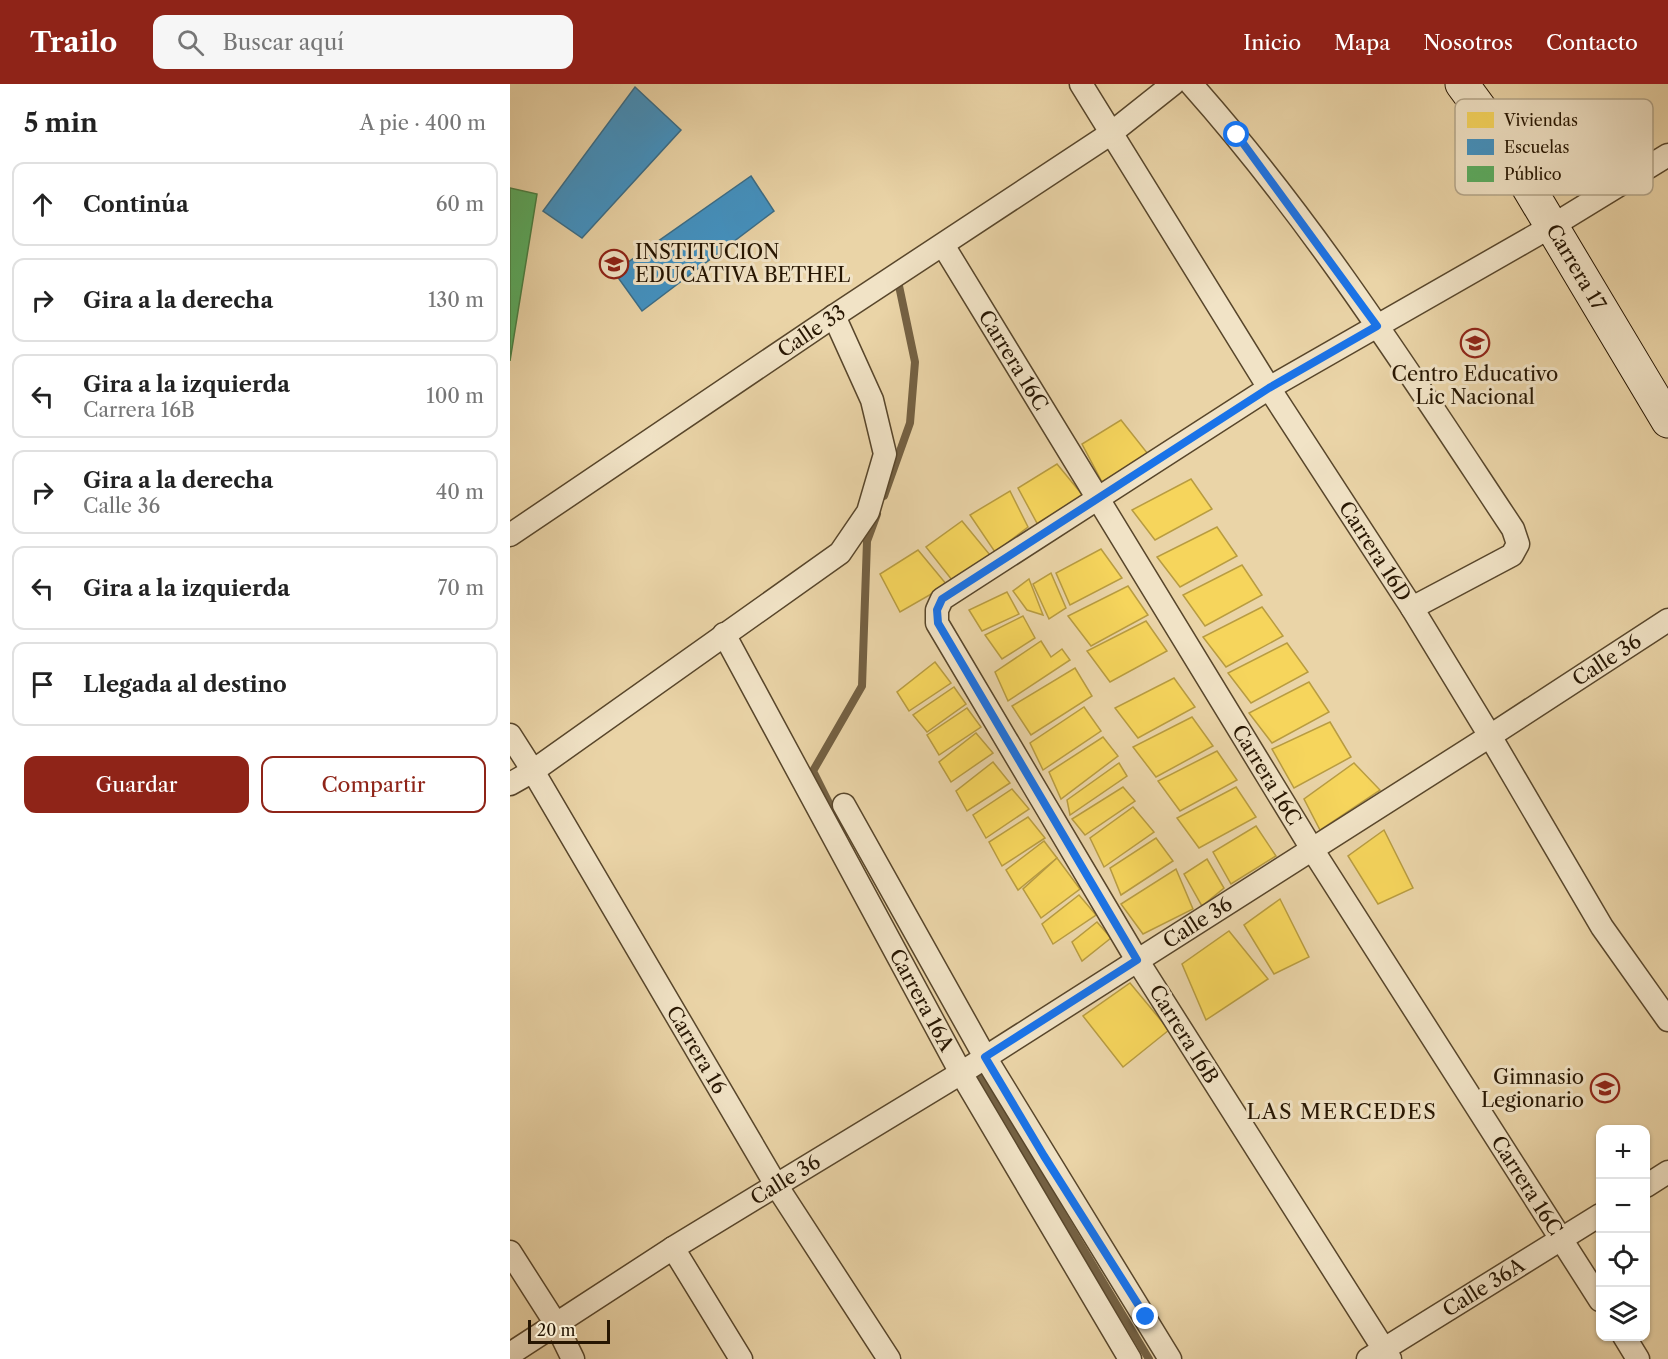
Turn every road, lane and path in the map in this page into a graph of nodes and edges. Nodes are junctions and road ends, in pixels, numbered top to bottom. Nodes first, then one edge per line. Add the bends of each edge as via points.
1 (1081, 84) edge
2 (1173, 84) edge
3 (1191, 84) edge
4 (1462, 84) edge
5 (1473, 99) edge
6 (1110, 134) junction
7 (1668, 155) edge
8 (1653, 164) edge
9 (1533, 195) edge
10 (1602, 195) edge
11 (1551, 226) junction
12 (943, 245) junction
13 (834, 316) junction
14 (1377, 326) junction
15 (1269, 388) junction
16 (1668, 421) edge
17 (1098, 500) junction
18 (510, 535) edge
19 (1412, 608) junction
20 (1668, 620) edge
21 (724, 634) junction
22 (510, 735) edge
23 (1490, 736) junction
24 (533, 771) junction
25 (510, 784) edge
26 (844, 804) dead end
27 (1312, 849) junction
28 (1137, 960) junction
29 (1668, 1020) edge
30 (985, 1057) junction
31 (961, 1073) junction
32 (1668, 1172) edge
33 (1650, 1183) edge
34 (776, 1185) junction
35 (1596, 1218) edge
36 (1562, 1239) junction
37 (673, 1248) junction
38 (510, 1252) edge
39 (1596, 1294) edge
40 (556, 1324) junction
41 (1627, 1341) edge
42 (510, 1354) edge
43 (1380, 1356) edge
44 (573, 1359) edge
45 (741, 1359) edge
46 (889, 1359) edge
47 (1130, 1359) edge
48 (1170, 1359) edge
49 (1638, 1359) edge

1 - 6 street, Carrera 16D
2 - 6 street, Calle 33
3 - 14 street via 1237,135
4 - 5 street, Carrera 17
6 - 12 street, Calle 33
6 - 15 street, Carrera 16D
7 - 8 street
9 - 11 street, Carrera 17
10 - 11 street
11 - 14 street
11 - 16 street, Carrera 17
12 - 13 street, Calle 33
12 - 17 street, Carrera 16C
13 - 18 street, Calle 33
13 - 21 street via 872,400 885,454 868,512 840,553
14 - 15 street
14 - 19 street via 1514,529 1518,543 1512,555
15 - 17 street
15 - 19 street, Carrera 16D
17 - 27 street, Carrera 16C
17 - 28 street, Carrera 16B via 942,599 937,610 938,623
19 - 23 street, Carrera 16D
20 - 23 street, Calle 36
21 - 24 street
21 - 31 street, Carrera 16A
22 - 24 street, Carrera 16
23 - 27 street, Calle 36
23 - 29 street, Carrera 16D via 1602,927
24 - 25 street
24 - 34 street, Carrera 16
26 - 30 street
27 - 28 street, Calle 36
27 - 36 street, Carrera 16C
28 - 30 street, Calle 36
28 - 43 street, Carrera 16B
30 - 31 street, Calle 36
30 - 48 street
31 - 34 street, Calle 36
31 - 47 street, Carrera 16A
32 - 33 street
34 - 37 street, Calle 36
34 - 46 street, Carrera 16
35 - 36 street, Calle 36A
36 - 39 street, Carrera 16C
36 - 43 street, Calle 36A
37 - 40 street, Calle 36
37 - 45 street
38 - 40 street
40 - 42 street, Calle 36
40 - 44 street
41 - 49 street

